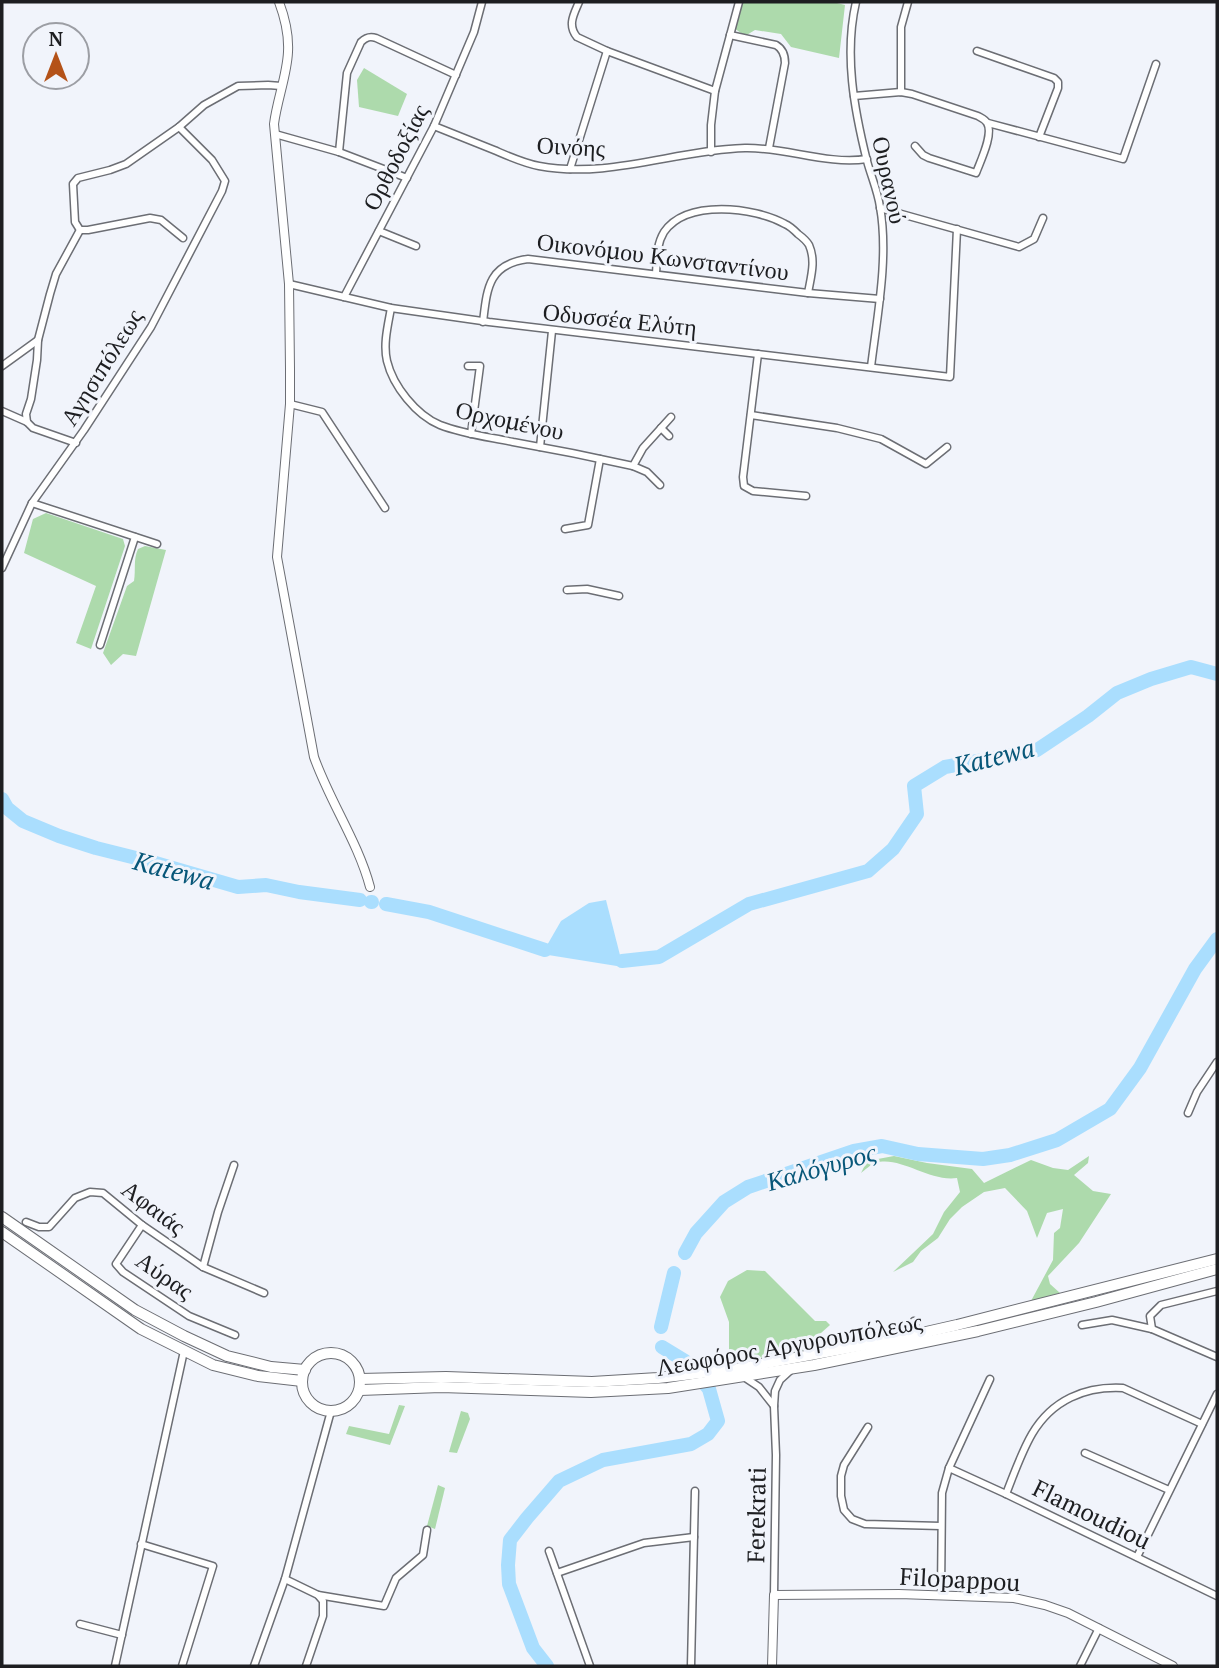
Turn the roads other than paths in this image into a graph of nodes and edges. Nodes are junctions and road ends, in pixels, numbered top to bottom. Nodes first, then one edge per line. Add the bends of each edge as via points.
1 (279, 2) edge
2 (482, 2) edge
3 (579, 2) edge
4 (739, 2) edge
5 (856, 2) edge
6 (908, 2) edge
7 (730, 35) junction
8 (607, 51) junction
9 (977, 51) dead end
10 (1156, 64) dead end
11 (456, 75) junction
12 (281, 86) junction
13 (715, 91) junction
14 (901, 92) junction
15 (854, 96) junction
16 (988, 124) junction
17 (434, 126) junction
18 (179, 127) junction
19 (275, 134) junction
20 (1039, 137) junction
21 (915, 146) dead end
22 (769, 148) junction
23 (339, 152) junction
24 (712, 152) junction
25 (867, 159) junction
26 (570, 169) junction
27 (407, 178) junction
28 (880, 208) junction
29 (1043, 218) dead end
30 (957, 229) junction
31 (80, 230) junction
32 (379, 231) junction
33 (183, 238) dead end
34 (416, 246) dead end
35 (656, 274) junction
36 (289, 284) junction
37 (808, 293) junction
38 (344, 297) junction
39 (880, 299) junction
40 (391, 308) junction
41 (483, 322) junction
42 (552, 331) junction
43 (38, 340) junction
44 (758, 354) junction
45 (2, 366) edge
46 (468, 366) dead end
47 (871, 367) junction
48 (289, 404) junction
49 (2, 411) edge
50 (751, 415) junction
51 (671, 416) dead end
52 (27, 422) junction
53 (661, 428) junction
54 (471, 434) junction
55 (669, 436) dead end
56 (76, 443) junction
57 (540, 447) junction
58 (947, 447) dead end
59 (600, 459) junction
60 (633, 466) junction
61 (660, 485) dead end
62 (806, 496) dead end
63 (33, 503) junction
64 (385, 508) dead end
65 (565, 529) dead end
66 (135, 537) junction
67 (157, 544) dead end
68 (2, 568) edge
69 (567, 590) dead end
70 (620, 597) dead end
71 (100, 645) dead end
72 (370, 887) dead end
73 (1217, 1062) edge
74 (1188, 1113) dead end
75 (234, 1165) dead end
76 (2, 1217) edge
77 (26, 1222) dead end
78 (142, 1225) junction
79 (2, 1232) edge
80 (1217, 1259) edge
81 (203, 1267) junction
82 (1217, 1269) edge
83 (1217, 1291) edge
84 (264, 1293) dead end
85 (914, 1321) dead end
86 (1082, 1325) dead end
87 (1152, 1329) junction
88 (917, 1334) junction
89 (235, 1335) dead end
90 (184, 1351) junction
91 (1217, 1357) edge
92 (792, 1369) junction
93 (304, 1376) junction
94 (744, 1377) junction
95 (990, 1379) dead end
96 (360, 1384) junction
97 (1217, 1394) edge
98 (774, 1406) junction
99 (331, 1411) junction
100 (1202, 1424) junction
101 (868, 1427) dead end
102 (1086, 1452) dead end
103 (949, 1468) junction
104 (1169, 1490) junction
105 (695, 1491) dead end
106 (1006, 1494) junction
107 (941, 1526) junction
108 (427, 1530) dead end
109 (694, 1537) junction
110 (141, 1544) junction
111 (549, 1551) dead end
112 (1137, 1557) junction
113 (557, 1573) junction
114 (285, 1579) junction
115 (941, 1594) junction
116 (318, 1595) junction
117 (774, 1595) junction
118 (1217, 1597) edge
119 (80, 1624) dead end
120 (1099, 1628) junction
121 (122, 1635) junction
122 (114, 1666) edge
123 (182, 1666) edge
124 (254, 1666) edge
125 (306, 1666) edge
126 (590, 1666) edge
127 (691, 1666) edge
128 (772, 1666) edge
129 (1080, 1666) edge
130 (1173, 1666) edge

1 - 12 street via 289,55
2 - 11 street, Ορθοδοξίας
3 - 8 street via 571,24 573,33
4 - 7 street
5 - 15 street, Ουρανού via 851,59
6 - 14 street via 901,27
7 - 13 street
7 - 22 street via 776,45 785,57
8 - 13 street
8 - 26 street
9 - 20 street via 1058,82
10 - 20 street via 1124,159
11 - 17 street, Ορθοδοξίας
11 - 23 street via 376,38 365,39 347,73
12 - 18 street via 238,86 204,105
12 - 19 street
13 - 24 street
14 - 15 street
14 - 16 street via 978,116
15 - 25 street, Ουρανού
16 - 20 street
16 - 21 street via 976,173 929,158
17 - 26 street, Οινόης via 524,162
17 - 27 street, Ορθοδοξίας
18 - 31 street via 126,164 78,178 74,184 75,222
18 - 56 street, Αγησιπόλεως via 212,160 225,181 151,327
19 - 23 street
19 - 36 street
22 - 24 street, Οινόης
22 - 25 street, Οινόης via 842,161
23 - 27 street
24 - 26 street, Οινόης via 619,167
25 - 28 street, Ουρανού
27 - 32 street, Ορθοδοξίας
28 - 30 street
28 - 39 street, Ουρανού
29 - 30 street via 1034,239 1019,247
30 - 47 street, Οδυσσέα Ελύτη via 950,377
31 - 33 street via 150,218 161,220
31 - 43 street via 56,274
32 - 34 street
32 - 38 street, Ορθοδοξίας
35 - 37 street, Οικονόμου Κωνσταντίνου
35 - 37 street via 665,230 681,218 727,208 786,224 807,242 814,259
35 - 41 street, Οικονόμου Κωνσταντίνου via 528,259 511,262 491,281
36 - 38 street, Οδυσσέα Ελύτη
36 - 48 street
37 - 39 street, Οικονόμου Κωνσταντίνου
38 - 40 street, Οδυσσέα Ελύτη
39 - 47 street, Ουρανού
40 - 41 street, Οδυσσέα Ελύτη
40 - 54 street, Ορχομένου via 387,360 402,392 439,425
41 - 42 street, Οδυσσέα Ελύτη
42 - 44 street, Οδυσσέα Ελύτη
42 - 57 street
43 - 45 street
43 - 52 street
44 - 47 street, Οδυσσέα Ελύτη
44 - 50 street
46 - 54 street via 480,366
48 - 64 street via 322,412
48 - 72 street via 278,570 314,757
49 - 52 street
50 - 58 street via 881,439 926,464
50 - 62 street via 744,486 753,491
51 - 53 street
52 - 56 street
53 - 55 street
53 - 60 street
54 - 57 street, Ορχομένου
56 - 63 street, Αγησιπόλεως
57 - 59 street, Ορχομένου
59 - 60 street, Ορχομένου
59 - 65 street via 588,525
60 - 61 street, Ορχομένου
63 - 66 street
63 - 68 street, Αγησιπόλεως
66 - 67 street
66 - 71 street
69 - 70 street via 587,589
73 - 74 street
75 - 81 street
76 - 93 main road via 135,1310 184,1336 227,1356
77 - 78 street, Αφαιάς via 49,1227 75,1198 90,1192 103,1193
78 - 81 street, Αφαιάς
78 - 89 street, Αύρας via 116,1264 122,1272 189,1316
79 - 90 main road via 141,1329
80 - 88 main road, Λεωφόρος Αργυρουπόλεως
81 - 84 street, Αφαιάς
82 - 92 main road, Λεωφόρος Αργυρουπόλεως via 978,1331
83 - 87 street via 1161,1306 1150,1316
85 - 88 street
86 - 87 street via 1112,1320
87 - 91 street
88 - 96 main road, Λεωφόρος Αργυρουπόλεως via 735,1369 658,1378 592,1382 446,1377
90 - 93 main road via 213,1365 258,1376
90 - 110 street
92 - 94 main road, Λεωφόρος Αργυρουπόλεως
92 - 98 street via 780,1380
93 - 96 main road via 317,1357 336,1354 352,1362
93 - 99 main road via 306,1397
94 - 96 main road, Λεωφόρος Αργυρουπόλεως via 668,1388 591,1392
94 - 98 street
95 - 103 street
96 - 99 main road via 351,1404
97 - 100 street
98 - 117 street, Ferekrati
99 - 114 street
100 - 104 street
100 - 106 street via 1123,1388 1083,1392 1065,1399 1032,1434
101 - 107 street via 844,1465 844,1510 865,1524
102 - 104 street
103 - 106 street, Flamoudiou
103 - 107 street via 942,1493
104 - 112 street
105 - 109 street
106 - 112 street, Flamoudiou
107 - 115 street
108 - 116 street via 423,1555 396,1578 384,1606
109 - 113 street via 644,1543
109 - 127 street
110 - 121 street
110 - 123 street via 213,1566
111 - 113 street
112 - 118 street, Flamoudiou
113 - 126 street
114 - 116 street
114 - 124 street
115 - 117 street, Filopappou
115 - 120 street, Filopappou via 1014,1598 1045,1605
116 - 125 street via 323,1616
117 - 128 street, Ferekrati
119 - 121 street
120 - 129 street
120 - 130 street, Filopappou
121 - 122 street

